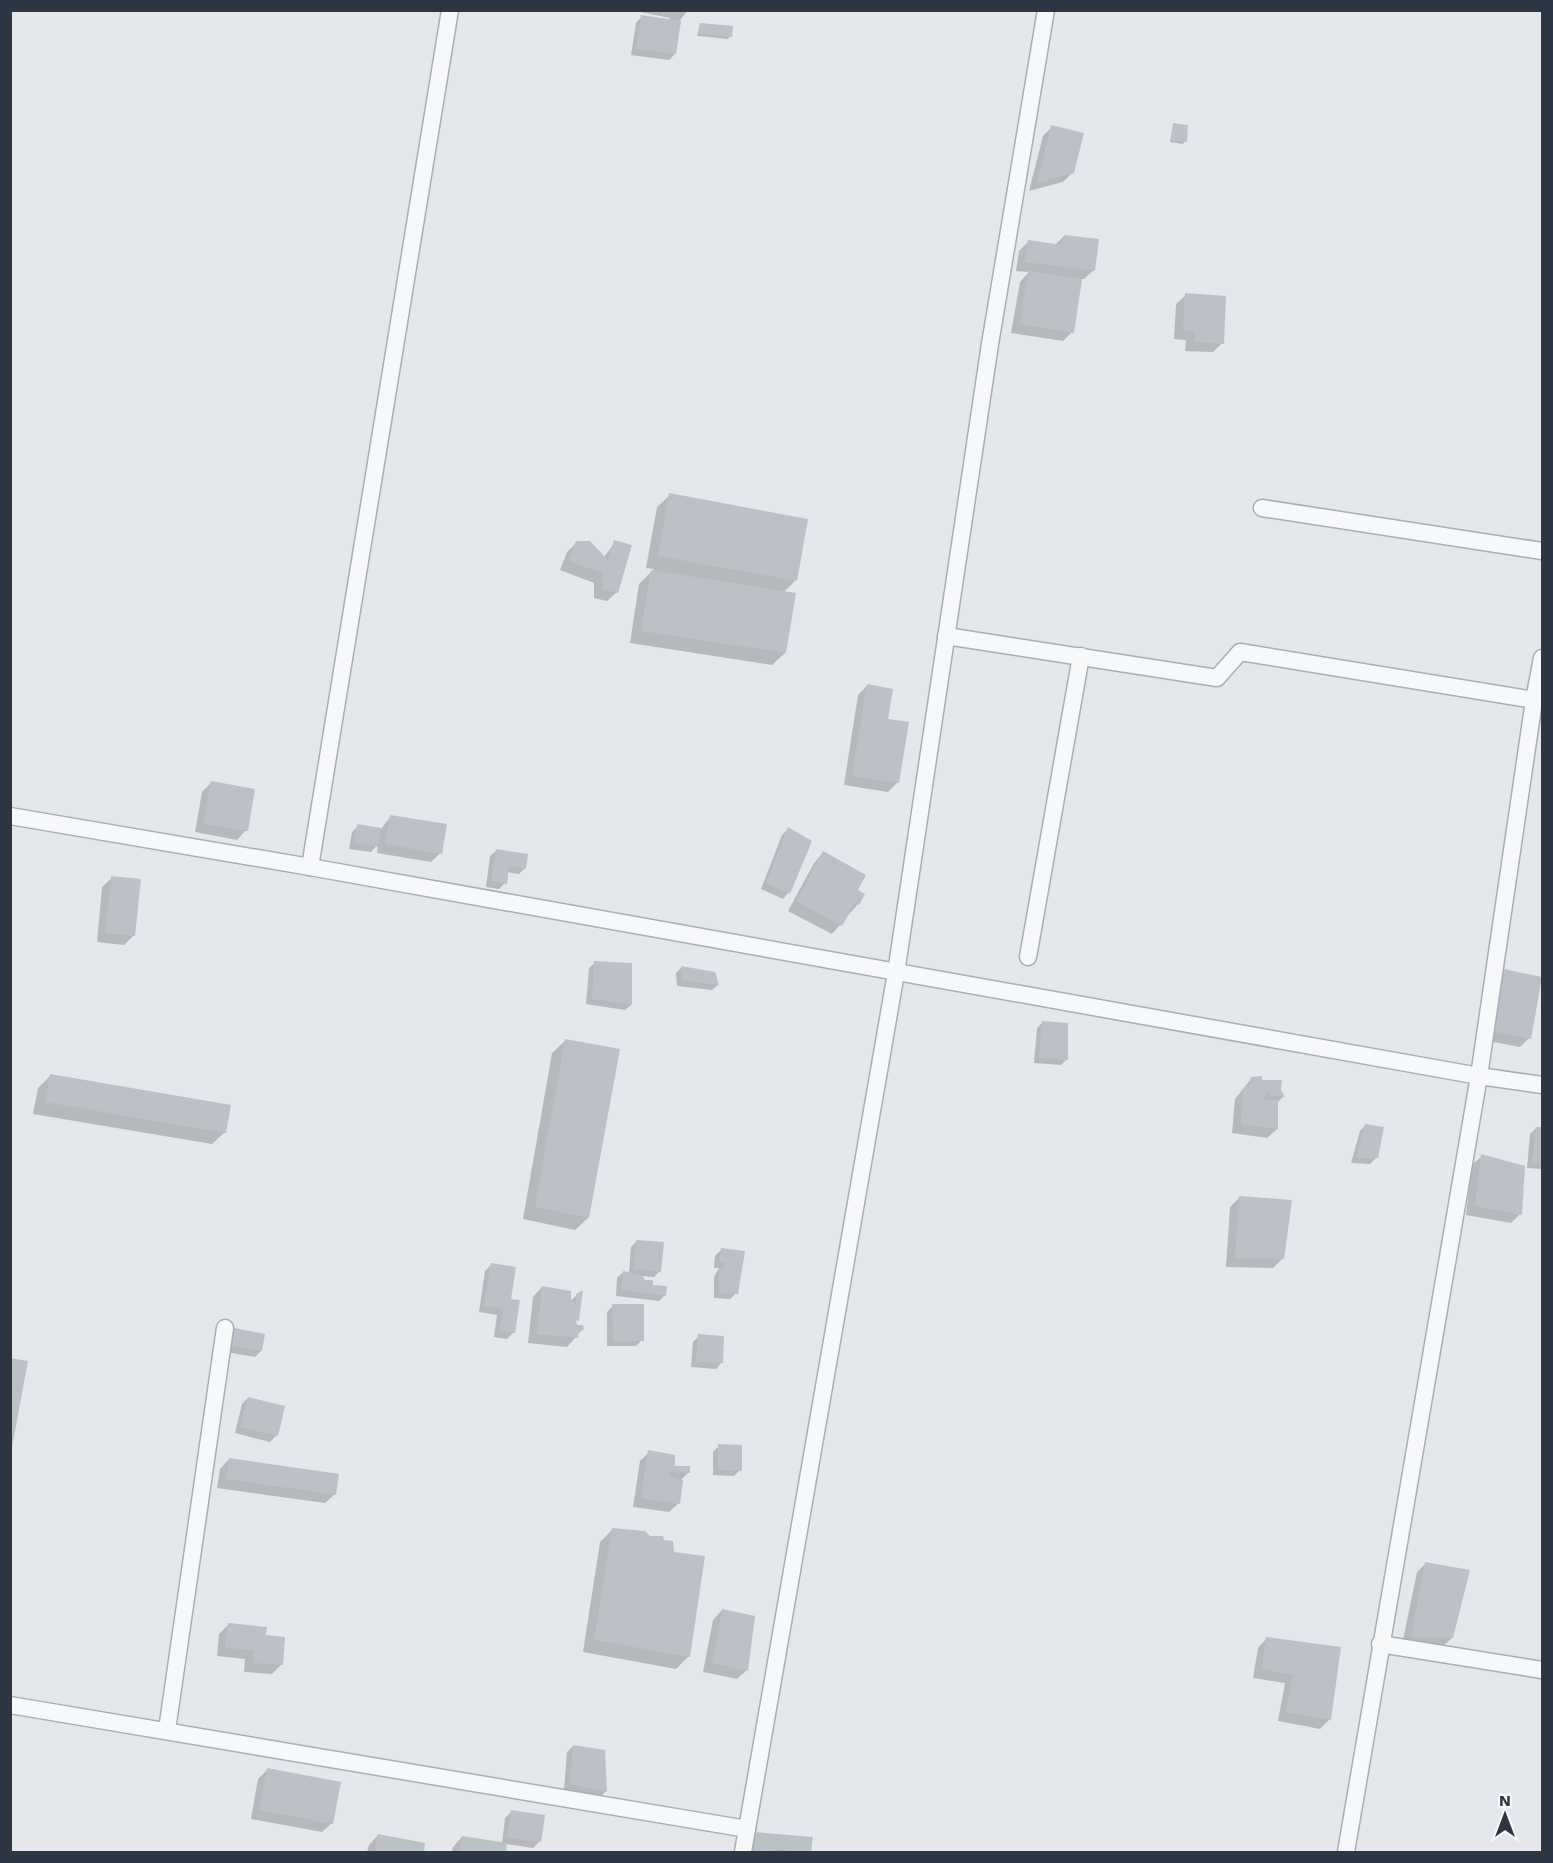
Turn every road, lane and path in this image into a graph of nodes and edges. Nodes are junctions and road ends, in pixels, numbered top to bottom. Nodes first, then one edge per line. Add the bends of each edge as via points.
1 (450, 10) edge
2 (1046, 10) edge
3 (1262, 508) dead end
4 (1542, 551) edge
5 (946, 636) junction
6 (1081, 656) junction
7 (1542, 658) edge
8 (1541, 679) edge
9 (1534, 700) junction
10 (10, 816) edge
11 (310, 867) junction
12 (1028, 957) dead end
13 (896, 973) junction
14 (1479, 1076) junction
15 (1542, 1085) edge
16 (225, 1328) dead end
17 (1380, 1644) junction
18 (1542, 1670) edge
19 (10, 1705) edge
20 (167, 1730) junction
21 (747, 1829) junction
22 (743, 1852) edge
23 (1346, 1852) edge

1 - 11 street
2 - 5 street
3 - 4 street
5 - 6 street
5 - 13 street
6 - 9 street via 1217,678 1240,652
6 - 12 street
7 - 8 street
8 - 9 street
9 - 14 street
10 - 11 street
11 - 13 street
13 - 14 street
13 - 21 street
14 - 15 street
14 - 17 street
16 - 20 street
17 - 18 street
17 - 23 street
19 - 20 street
20 - 21 street
21 - 22 street

